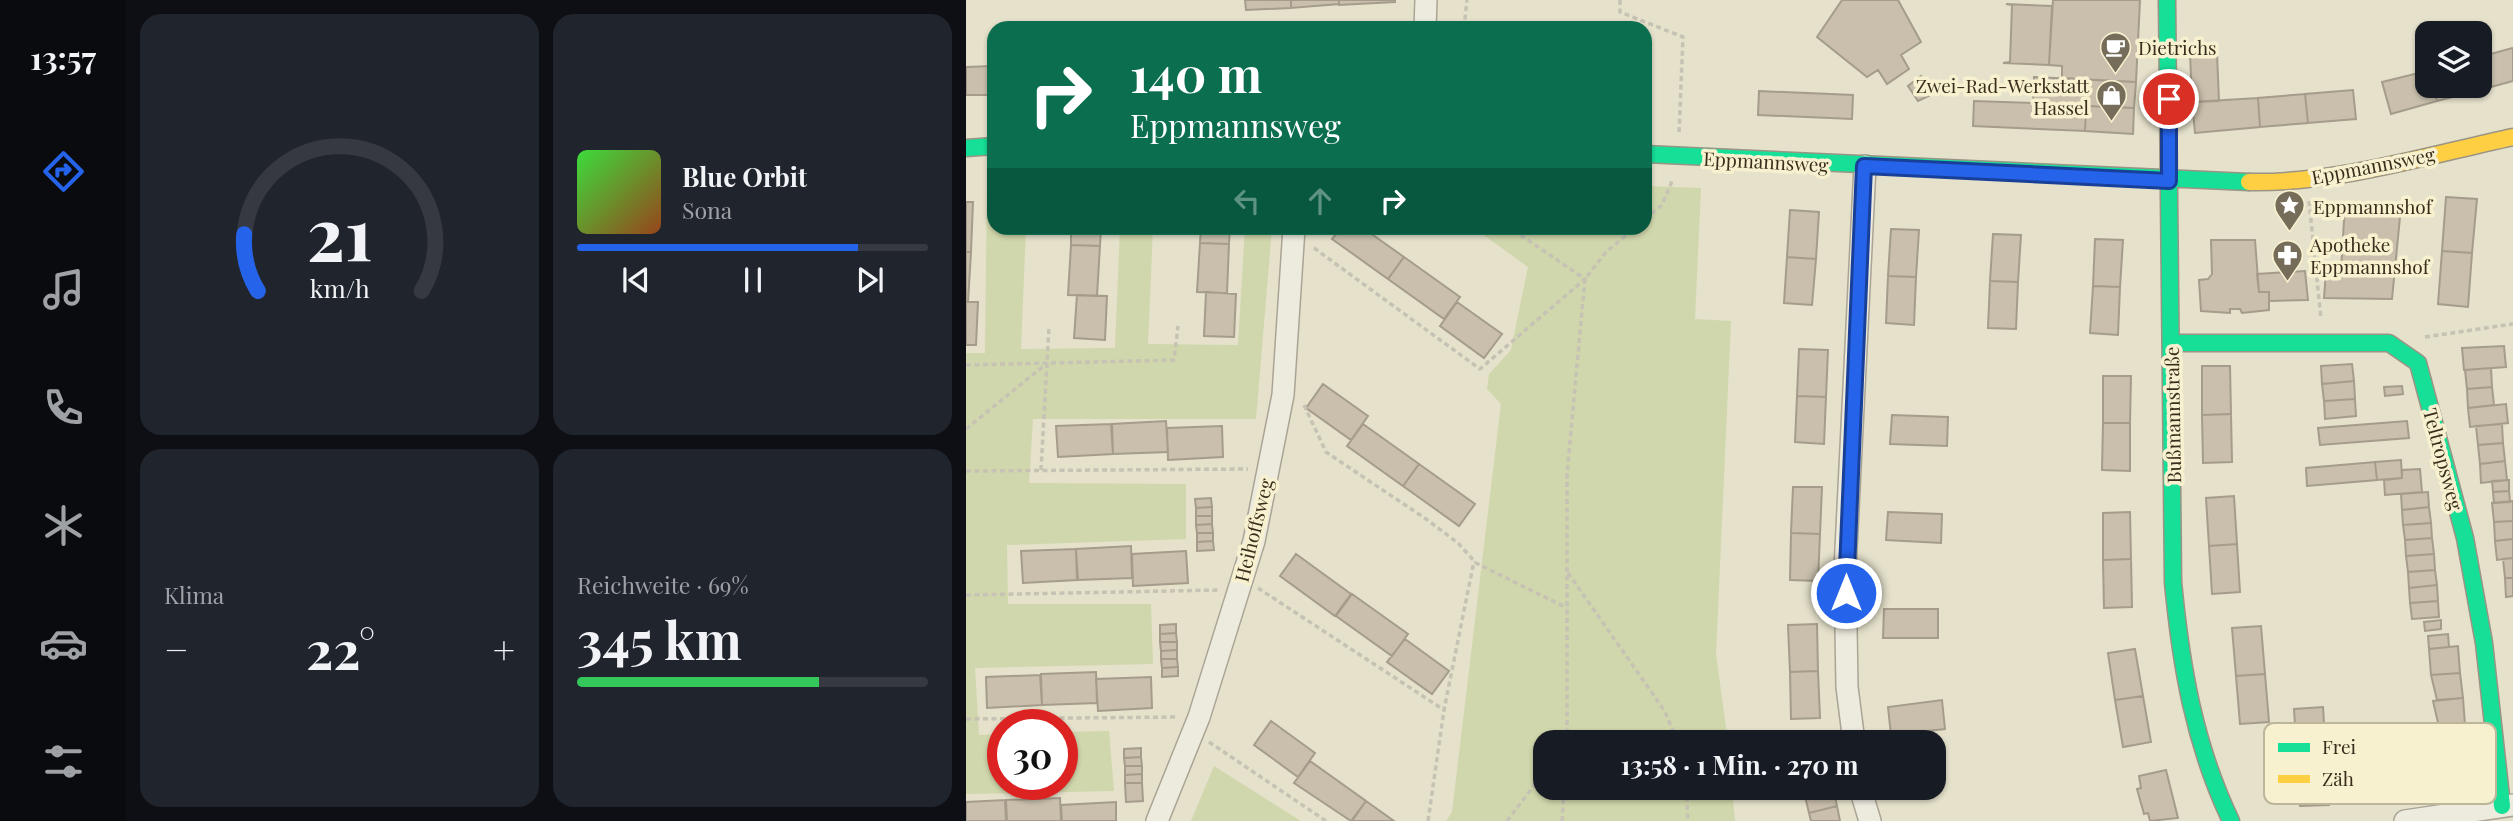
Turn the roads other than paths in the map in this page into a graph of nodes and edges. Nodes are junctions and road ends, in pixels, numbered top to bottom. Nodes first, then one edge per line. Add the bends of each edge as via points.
1 (1426, 0) edge
2 (2168, 0) edge
3 (1425, 21) edge
4 (2513, 137) edge
5 (987, 146) edge
6 (966, 148) edge
7 (1652, 154) edge
8 (1864, 166) junction
9 (2169, 181) junction
10 (1294, 235) edge
11 (2171, 343) junction
12 (2495, 723) edge
13 (1852, 730) edge
14 (2496, 731) edge
15 (1864, 800) edge
16 (2507, 806) edge
17 (1157, 821) edge
18 (1870, 821) edge
19 (2231, 821) edge
20 (2406, 821) edge

1 - 3 street
2 - 9 street, Bußmannstraße
4 - 9 street, Eppmannsweg via 2277,183
5 - 6 street
7 - 8 street, Eppmannsweg
8 - 9 street, Eppmannsweg
8 - 13 street via 1845,569
9 - 11 street, Bußmannstraße
10 - 17 street, Heihoffsweg via 1283,395 1254,541 1196,724
11 - 12 street, Teltropsweg via 2389,343 2418,363 2465,538
11 - 19 street, Bußmannstraße via 2173,582 2181,672 2197,746
14 - 16 street, Teltropsweg
15 - 18 street
16 - 20 street

